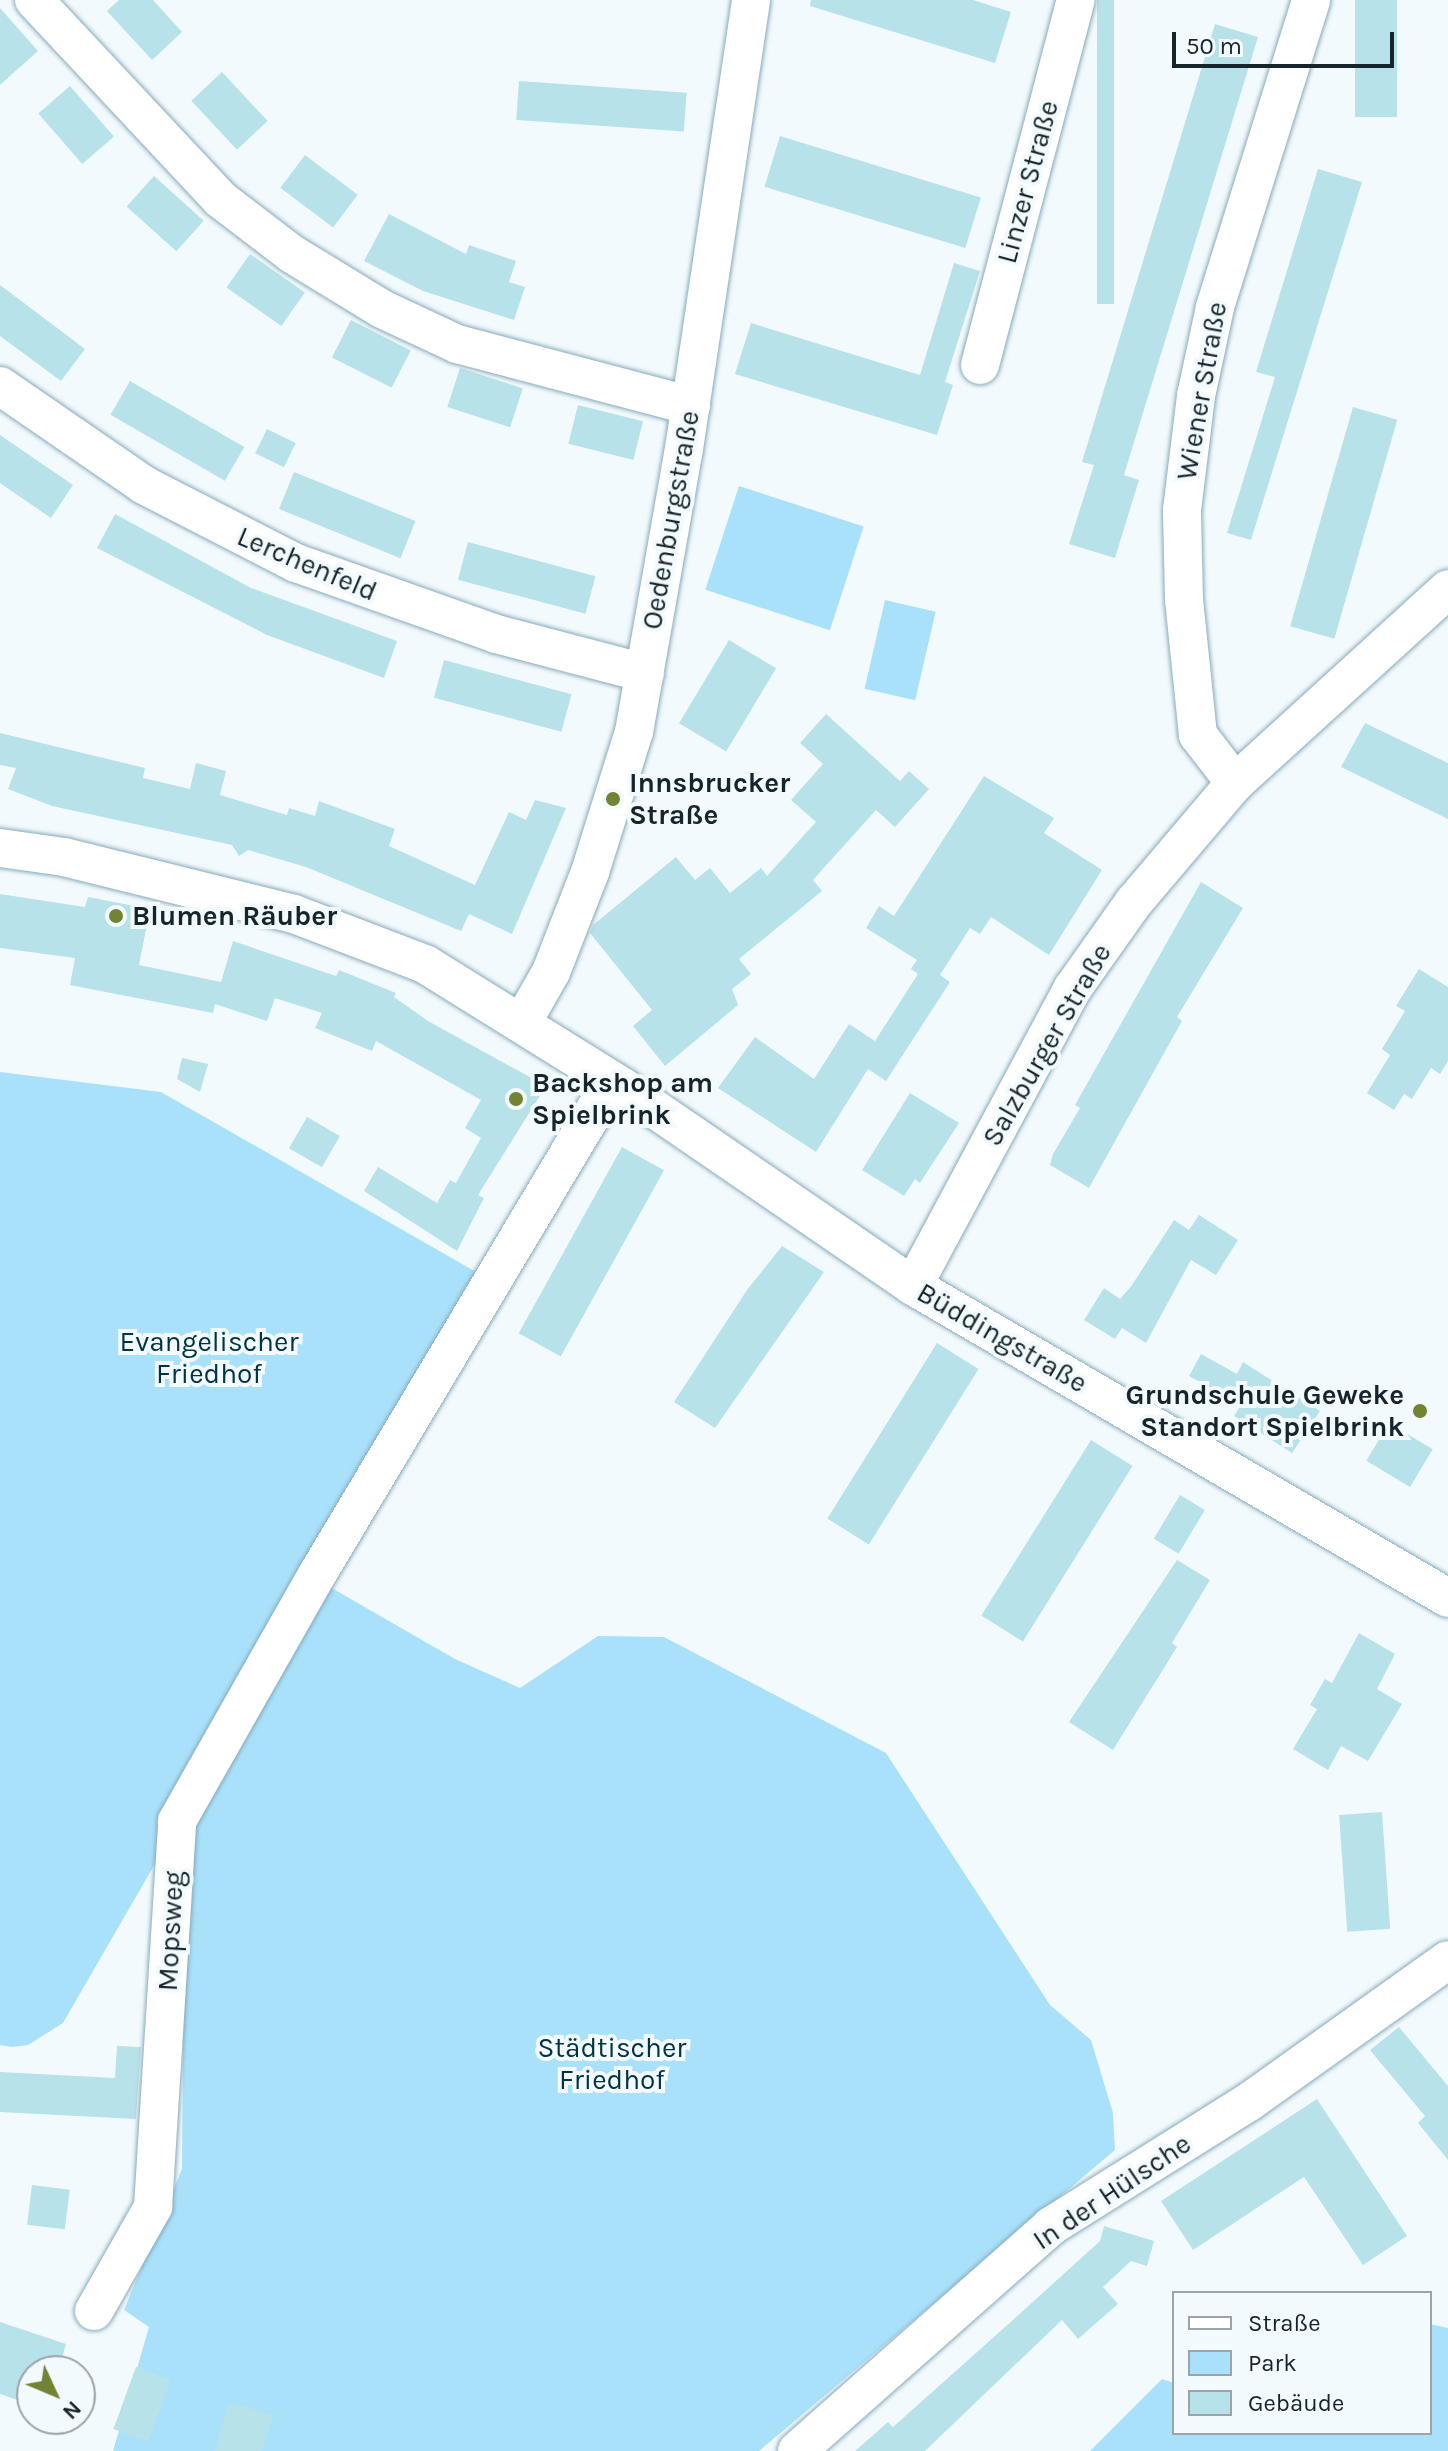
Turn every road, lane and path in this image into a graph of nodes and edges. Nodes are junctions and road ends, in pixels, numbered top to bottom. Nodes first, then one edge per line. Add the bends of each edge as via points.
1 (34, 0) edge
2 (751, 0) edge
3 (1076, 0) edge
4 (1311, 0) edge
5 (980, 365) dead end
6 (0, 386) edge
7 (691, 406) junction
8 (1448, 589) edge
9 (645, 673) junction
10 (1235, 783) junction
11 (0, 848) edge
12 (523, 1021) junction
13 (612, 1081) junction
14 (913, 1286) junction
15 (1448, 1598) edge
16 (1448, 1960) edge
17 (94, 2311) dead end
18 (797, 2451) edge

1 - 7 street via 220,199 303,261 382,309 457,344
2 - 7 street, Oedenburgstraße
3 - 5 street, Linzer Straße
4 - 10 street, Wiener Straße via 1215,307 1196,396 1182,510 1184,600 1198,735
6 - 9 street, Lerchenfeld via 144,485 296,563 496,634
7 - 9 street, Oedenburgstraße
8 - 10 street, Salzburger Straße
9 - 12 street, Oedenburgstraße via 634,732 590,872 551,972
10 - 14 street, Salzburger Straße via 1134,902 1073,988
11 - 12 street, Büddingstraße via 64,857 294,914 425,964
12 - 13 street, Büddingstraße
13 - 14 street, Büddingstraße
13 - 17 street, Mopsweg via 318,1573 177,1821 153,2207
14 - 15 street, Büddingstraße
16 - 18 street, In der Hülsche via 1249,2102 1051,2226

